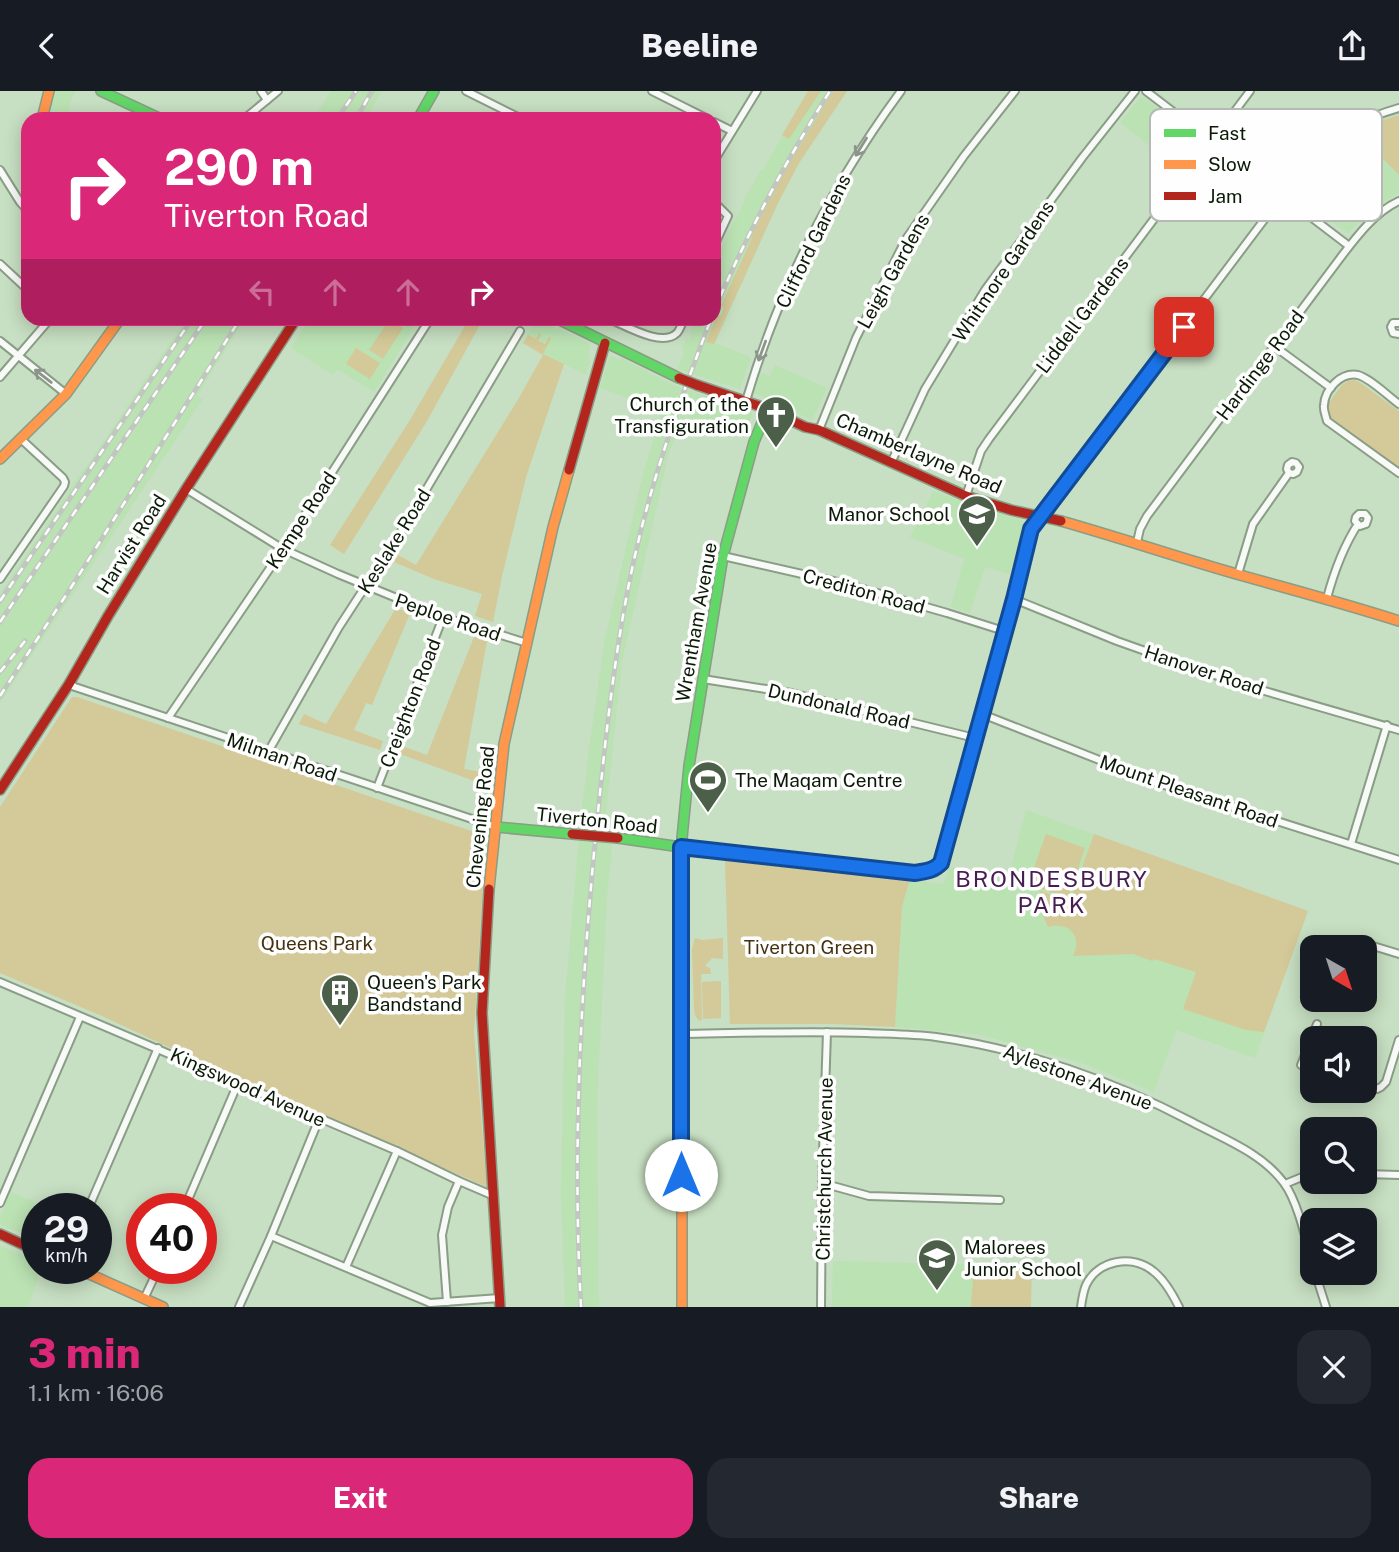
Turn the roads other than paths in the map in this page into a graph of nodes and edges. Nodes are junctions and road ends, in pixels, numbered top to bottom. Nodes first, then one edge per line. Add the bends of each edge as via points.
1 (49, 91) edge
2 (101, 91) edge
3 (261, 91) edge
4 (278, 91) edge
5 (434, 91) edge
6 (466, 91) edge
7 (757, 91) edge
8 (901, 91) edge
9 (1015, 91) edge
10 (1135, 91) edge
11 (1146, 91) edge
12 (1250, 91) edge
13 (655, 92) edge
14 (267, 100) junction
15 (1399, 108) edge
16 (1169, 109) edge
17 (1237, 109) edge
18 (44, 112) edge
19 (146, 112) edge
20 (252, 112) edge
21 (422, 112) edge
22 (500, 112) edge
23 (694, 112) edge
24 (1382, 113) edge
25 (721, 126) edge
26 (732, 131) junction
27 (721, 149) edge
28 (0, 170) edge
29 (1399, 201) edge
30 (21, 203) edge
31 (721, 209) edge
32 (1382, 212) edge
33 (1153, 221) edge
34 (1264, 221) edge
35 (1316, 221) edge
36 (1371, 221) edge
37 (721, 231) edge
38 (1349, 246) junction
39 (0, 264) edge
40 (21, 284) edge
41 (1399, 323) edge
42 (44, 326) edge
43 (115, 326) edge
44 (291, 326) edge
45 (426, 326) edge
46 (582, 326) edge
47 (628, 326) edge
48 (680, 326) edge
49 (520, 331) dead end
50 (1399, 334) edge
51 (0, 341) edge
52 (605, 343) junction
53 (1275, 346) junction
54 (19, 357) junction
55 (0, 377) edge
56 (1331, 388) junction
57 (66, 394) junction
58 (746, 401) junction
59 (1399, 404) edge
60 (765, 408) junction
61 (819, 430) junction
62 (20, 439) junction
63 (0, 459) edge
64 (891, 463) junction
65 (1289, 473) dead end
66 (1399, 473) edge
67 (186, 489) junction
68 (966, 496) junction
69 (1042, 516) junction
70 (1358, 524) dead end
71 (1136, 543) junction
72 (283, 549) junction
73 (723, 556) junction
74 (1238, 574) junction
75 (0, 579) edge
76 (366, 587) junction
77 (1327, 598) junction
78 (1014, 599) junction
79 (443, 617) junction
80 (1399, 621) edge
81 (1004, 632) junction
82 (527, 643) junction
83 (702, 680) junction
84 (69, 684) junction
85 (982, 714) junction
86 (168, 718) junction
87 (1387, 725) junction
88 (1399, 730) edge
89 (975, 738) junction
90 (268, 752) junction
91 (377, 788) junction
92 (0, 790) edge
93 (496, 827) junction
94 (1351, 844) junction
95 (681, 847) junction
96 (1399, 860) edge
97 (1377, 947) edge
98 (1399, 954) edge
99 (0, 982) edge
100 (80, 1017) junction
101 (827, 1032) junction
102 (681, 1034) junction
103 (1399, 1040) edge
104 (158, 1048) junction
105 (238, 1083) junction
106 (1377, 1089) edge
107 (319, 1119) junction
108 (397, 1151) junction
109 (1377, 1174) edge
110 (1399, 1175) edge
111 (1300, 1178) edge
112 (459, 1181) junction
113 (822, 1183) junction
114 (1285, 1184) junction
115 (95, 1193) edge
116 (191, 1193) edge
117 (494, 1196) junction
118 (1000, 1200) dead end
119 (0, 1203) edge
120 (1300, 1222) edge
121 (0, 1234) edge
122 (271, 1236) junction
123 (21, 1244) edge
124 (346, 1267) junction
125 (112, 1284) edge
126 (152, 1284) edge
127 (1319, 1285) edge
128 (145, 1299) junction
129 (447, 1302) junction
130 (500, 1303) edge
131 (163, 1307) edge
132 (239, 1307) edge
133 (682, 1307) edge
134 (821, 1307) edge
135 (1081, 1307) edge
136 (1179, 1307) edge
137 (1326, 1307) edge

1 - 18 street
2 - 19 street
3 - 14 street
4 - 14 street
5 - 21 street
6 - 22 street
7 - 26 street
8 -> 58 street, Clifford Gardens via 843,175 819,219 762,350
9 - 61 street, Leigh Gardens via 906,239 856,338
10 - 64 street, Whitmore Gardens via 985,290 925,389
11 - 16 street
12 - 17 street, Liddell Gardens
13 - 23 street
14 - 20 street
15 - 24 street
25 - 26 street
26 - 27 street
28 - 30 street
29 - 32 street, Hardinge Road
31 - 37 street via 728,216
33 - 68 street, Liddell Gardens via 989,439
34 - 69 street
35 - 38 street
36 - 38 street, Hardinge Road
38 - 53 street, Hardinge Road
39 - 40 street
41 - 50 street via 1391,330
42 - 54 street
43 - 57 street
44 - 67 street, Harvist Road
45 - 72 street, Kempe Road
46 - 52 street, Chamberlayne Road
47 - 48 street via 660,339 671,337
49 - 76 street, Keslake Road
51 - 54 street
52 - 58 street, Chamberlayne Road, bridge via 674,376
52 - 82 street, Chevening Road via 553,527
53 - 56 street
53 - 71 street, Hardinge Road via 1147,516
54 - 55 street
57 -> 54 street
56 - 59 street via 1348,375 1361,376
56 - 66 street via 1323,407 1327,421
57 - 62 street
58 - 60 street, Chamberlayne Road
60 - 61 street, Chamberlayne Road
60 - 73 street, Wrentham Avenue
61 - 64 street, Chamberlayne Road
62 - 63 street
62 - 75 street via 65,482
64 - 68 street, Chamberlayne Road
65 - 74 street via 1253,524
67 - 72 street, Peploe Road
67 - 84 street, Harvist Road
68 - 69 street, Chamberlayne Road
69 - 71 street, Chamberlayne Road
69 - 78 street via 1031,529
70 - 77 street via 1346,543
71 - 74 street, Chamberlayne Road
72 - 76 street, Peploe Road
72 - 86 street, Kempe Road
73 - 81 street, Crediton Road via 846,584
73 - 83 street, Wrentham Avenue
74 - 77 street, Chamberlayne Road
76 - 79 street, Peploe Road
76 - 90 street, Keslake Road
77 - 80 street, Chamberlayne Road
78 - 81 street
78 - 87 street, Hanover Road via 1193,668
79 - 82 street, Peploe Road
79 - 91 street, Creighton Road
81 - 85 street
82 - 93 street, Chevening Road via 504,744
83 - 89 street, Dundonald Road via 791,693
83 - 95 street, Wrentham Avenue
84 - 86 street, Milman Road
84 - 92 street, Harvist Road
85 - 89 street
85 - 94 street, Mount Pleasant Road via 1158,783
86 - 90 street, Milman Road
87 - 88 street, Hanover Road
87 - 94 street
89 - 95 street, Tiverton Road via 941,863 931,871 915,873
90 - 91 street, Milman Road
91 - 93 street, Milman Road
93 - 95 street, Tiverton Road, bridge
93 - 117 street, Chevening Road via 482,1013
94 - 96 street, Mount Pleasant Road
95 - 102 street, Wrentham Avenue
97 - 98 street
99 - 100 street, Kingswood Avenue
100 - 104 street, Kingswood Avenue
100 - 119 street
101 - 102 street, Aylestone Avenue
101 - 113 street, Christchurch Avenue
101 - 114 street, Aylestone Avenue via 933,1037 990,1046 1055,1065 1168,1110 1245,1150
102 - 133 street, Wrentham Avenue
103 - 106 street via 1385,1082
104 - 105 street, Kingswood Avenue
104 - 115 street
105 - 107 street, Kingswood Avenue
105 - 116 street
107 - 108 street, Kingswood Avenue
107 - 122 street
108 - 112 street, Kingswood Avenue
108 - 124 street
109 - 110 street
111 - 114 street
112 - 117 street, Kingswood Avenue
112 - 129 street via 447,1207 442,1235
113 - 118 street via 869,1196
113 - 134 street, Christchurch Avenue
114 - 120 street, Aylestone Avenue
117 - 130 street, Chevening Road
121 - 123 street
122 - 124 street
122 - 132 street
124 - 129 street via 430,1303
125 - 128 street
126 - 128 street
127 - 137 street
128 - 131 street
129 - 130 street
135 - 136 street via 1094,1274 1118,1261 1153,1271

